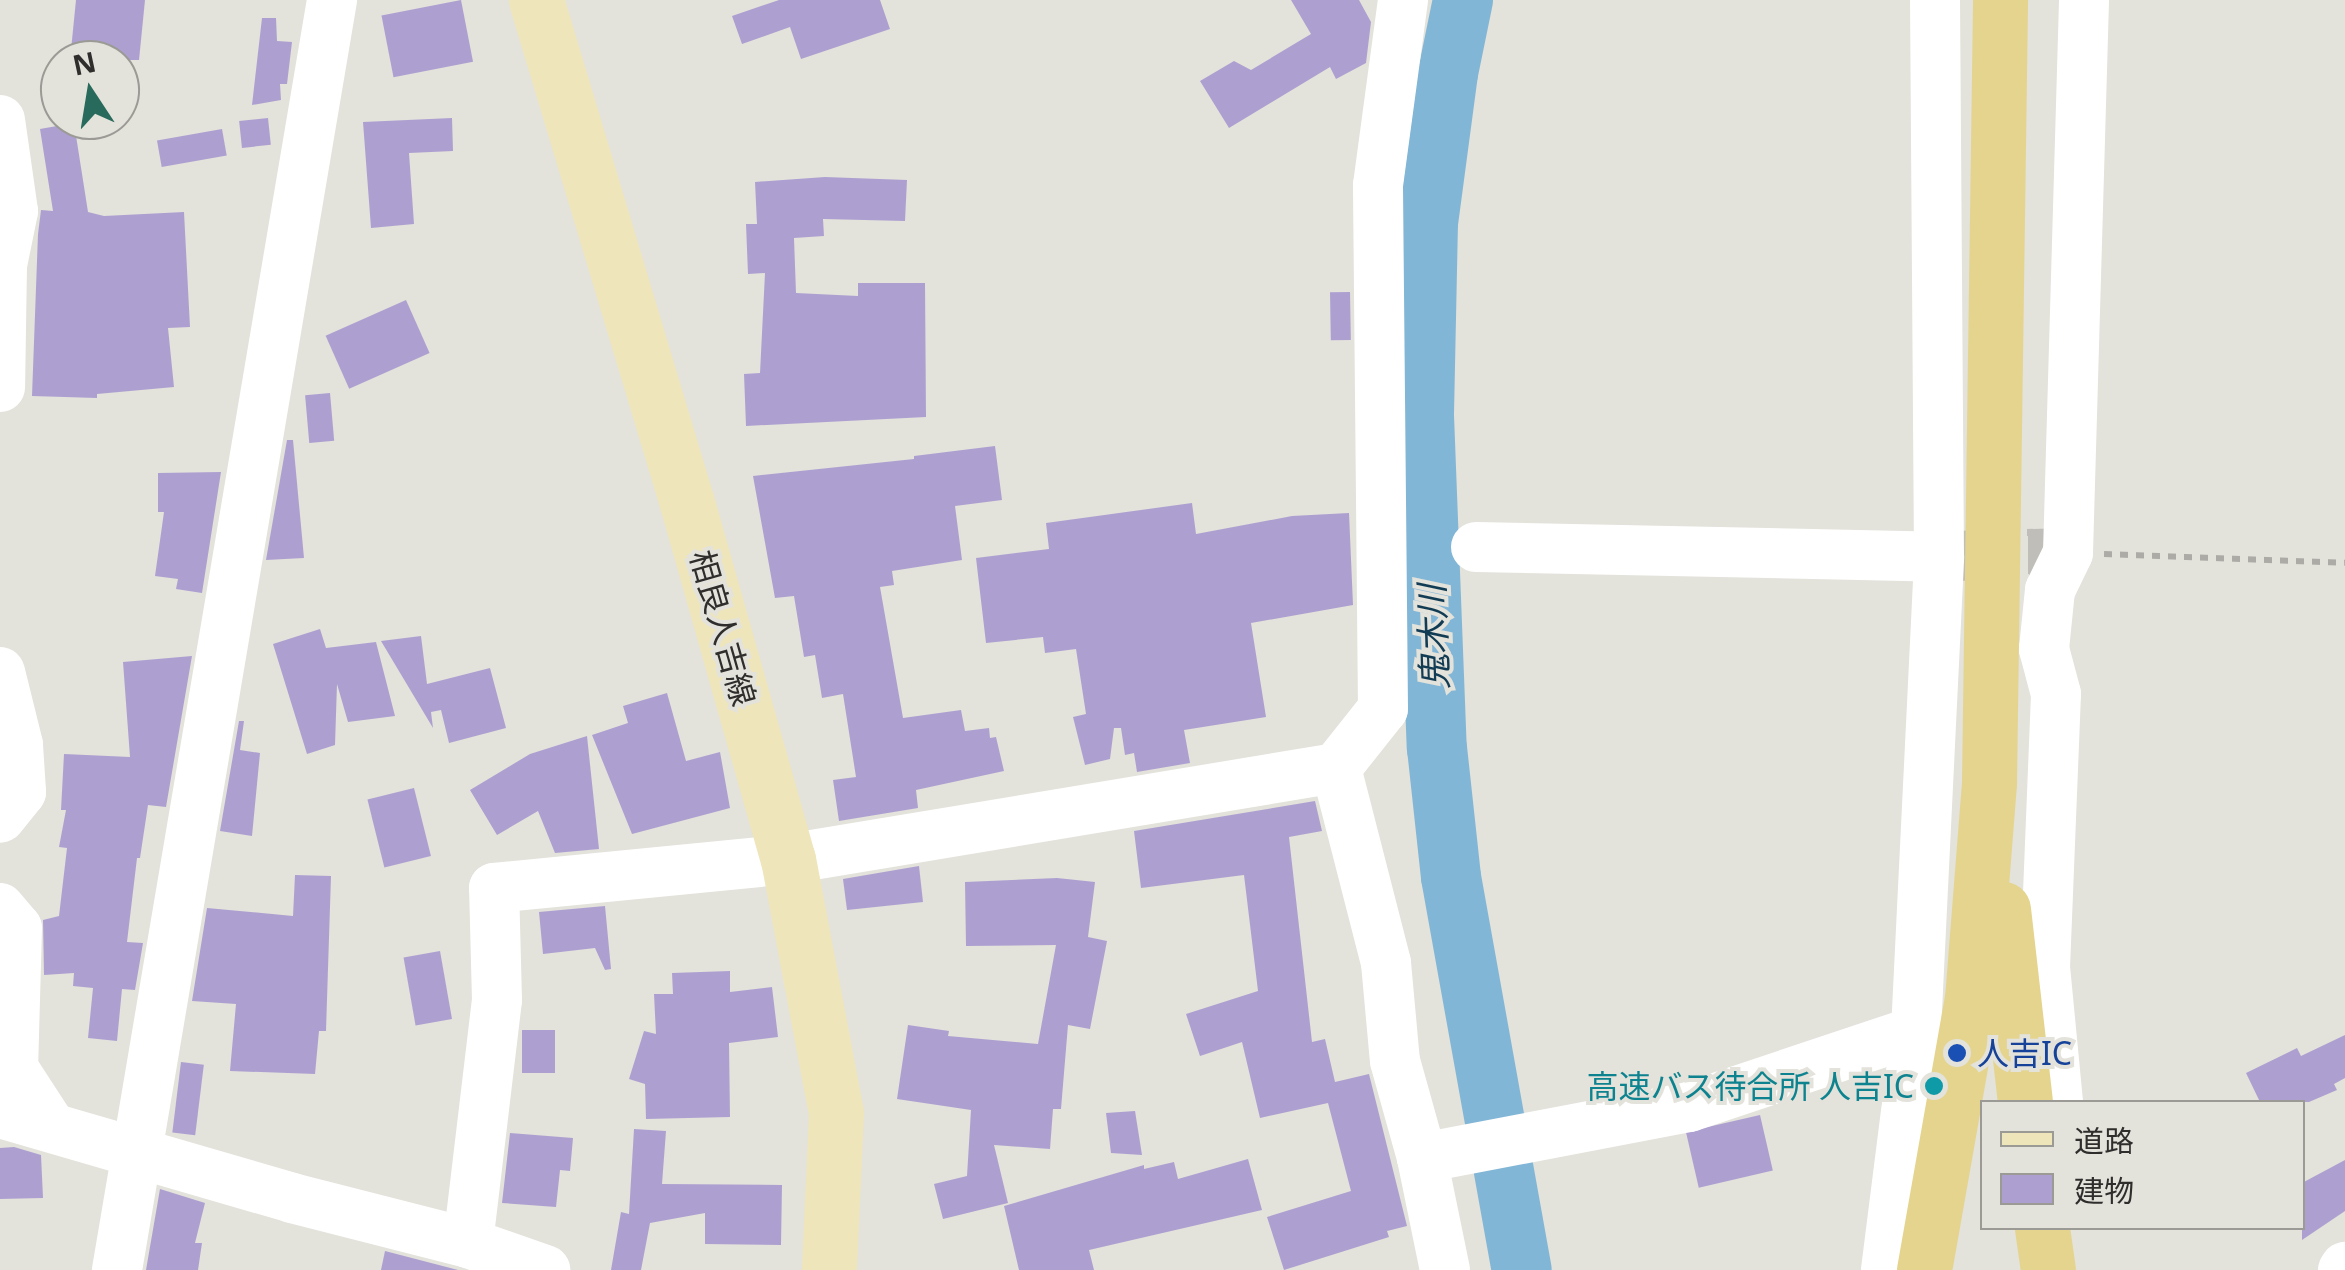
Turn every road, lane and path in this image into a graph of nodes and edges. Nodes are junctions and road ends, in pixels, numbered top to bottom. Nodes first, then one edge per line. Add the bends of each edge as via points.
1 (332, 0) edge
2 (536, 0) edge
3 (1403, 0) edge
4 (1935, 0) edge
5 (2000, 0) edge
6 (2084, 0) edge
7 (0, 120) edge
8 (1, 265) edge
9 (0, 386) edge
10 (1476, 547) dead end
11 (2068, 553) junction
12 (1939, 557) junction
13 (2345, 562) edge
14 (0, 675) edge
15 (9, 750) edge
16 (1336, 768) junction
17 (1989, 782) junction
18 (0, 818) edge
19 (788, 860) junction
20 (0, 908) edge
21 (1972, 999) junction
22 (1916, 1031) junction
23 (2032, 1098) edge
24 (0, 1112) edge
25 (50, 1126) junction
26 (136, 1152) junction
27 (1422, 1158) junction
28 (2023, 1230) edge
29 (2042, 1230) edge
30 (2069, 1230) edge
31 (468, 1243) junction
32 (116, 1270) edge
33 (545, 1270) edge
34 (829, 1270) edge
35 (1445, 1270) edge
36 (1886, 1270) edge
37 (1924, 1270) edge
38 (1953, 1270) edge
39 (2029, 1270) edge
40 (2048, 1270) edge
41 (2073, 1270) edge

1 - 26 street
2 - 19 main road, 相良人吉線
3 - 16 street via 1378,185 1384,709
4 - 12 street
5 - 17 highway
6 - 11 street
7 - 8 street via 13,211
8 - 9 street
10 - 12 street
11 - 13 path
11 - 23 street via 2050,590 2044,649 2056,694 2045,968
12 - 22 street
14 - 15 street
15 - 18 street via 21,792
16 - 19 street
16 - 27 street via 1386,963 1395,1060
17 - 21 highway
17 - 23 highway
19 - 31 street via 494,888 497,1000
19 - 34 main road, 相良人吉線 via 836,1113
20 - 25 street via 17,928 14,1068
21 - 37 highway
21 - 38 highway via 1976,1095 1969,1200
22 - 27 street via 1690,1107
22 - 36 street
24 - 25 street
25 - 26 street
26 - 31 street
26 - 32 street
27 - 35 street
28 - 39 highway
29 - 40 highway
30 - 41 street
31 - 33 street

